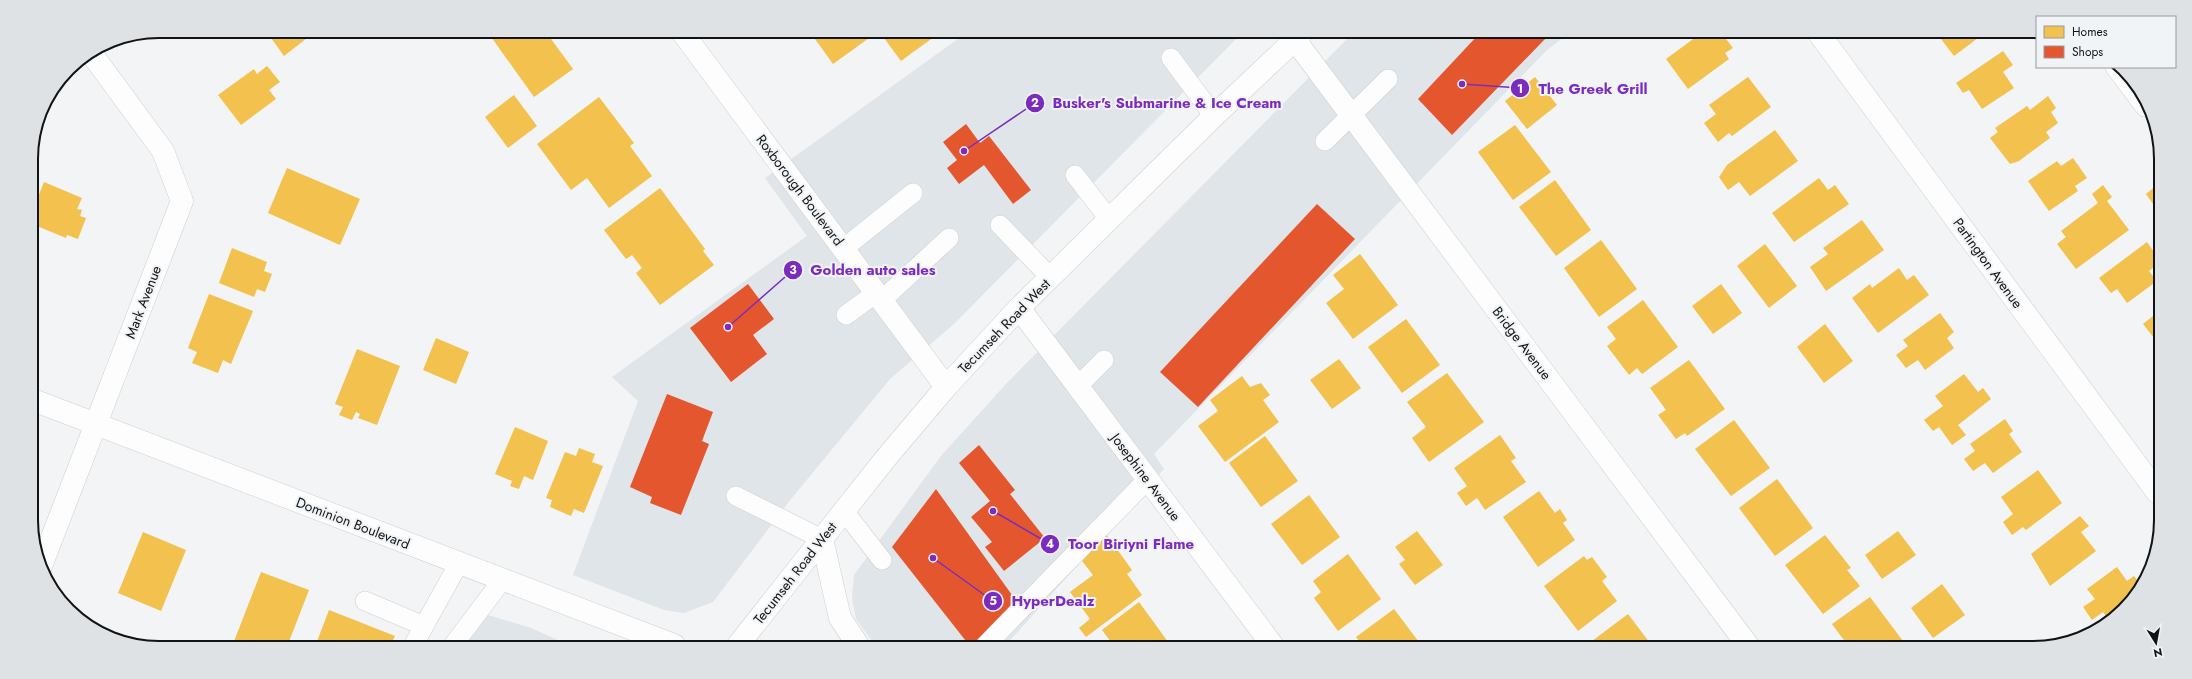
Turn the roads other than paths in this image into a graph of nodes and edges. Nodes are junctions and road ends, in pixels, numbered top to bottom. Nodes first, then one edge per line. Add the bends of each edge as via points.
1 (686, 38) edge
2 (1297, 38) edge
3 (1299, 38) edge
4 (1822, 38) edge
5 (94, 57) edge
6 (1171, 58) dead end
7 (1388, 79) dead end
8 (2124, 79) edge
9 (2135, 94) edge
10 (1214, 116) junction
11 (1351, 116) junction
12 (1325, 141) dead end
13 (1075, 175) dead end
14 (913, 193) dead end
15 (1109, 219) junction
16 (1000, 225) dead end
17 (949, 238) dead end
18 (843, 249) junction
19 (1050, 277) junction
20 (879, 297) junction
21 (1019, 308) junction
22 (846, 315) dead end
23 (1104, 360) dead end
24 (1078, 386) junction
25 (946, 387) junction
26 (38, 402) edge
27 (95, 425) junction
28 (1148, 480) junction
29 (2154, 488) edge
30 (736, 496) dead end
31 (844, 511) junction
32 (822, 539) junction
33 (44, 559) edge
34 (882, 560) dead end
35 (459, 563) junction
36 (503, 579) junction
37 (365, 601) dead end
38 (424, 626) junction
39 (416, 641) edge
40 (456, 641) edge
41 (664, 641) edge
42 (741, 641) edge
43 (855, 641) edge
44 (991, 641) edge
45 (1269, 641) edge
46 (1745, 641) edge

1 - 18 street, Roxborough Boulevard
2 - 10 street, Tecumseh Road West
3 - 11 street, Bridge Avenue
4 - 29 street, Partington Avenue
5 - 27 street, Mark Avenue via 163,151 182,201
6 - 10 lane
7 - 11 lane
8 - 9 lane
10 - 15 street, Tecumseh Road West
11 - 12 lane
11 - 46 street, Bridge Avenue
13 - 15 lane
14 - 18 lane
15 - 19 street, Tecumseh Road West
16 - 19 lane
17 - 20 lane
18 - 20 street, Roxborough Boulevard
19 - 21 street, Tecumseh Road West
20 - 22 lane
20 - 25 street, Roxborough Boulevard
21 - 24 street, Josephine Avenue
21 - 25 street, Tecumseh Road West
23 - 24 lane
24 - 28 street, Josephine Avenue
25 - 31 street, Tecumseh Road West
26 - 27 street, Dominion Boulevard
27 - 33 street, Mark Avenue
27 - 35 street, Dominion Boulevard
28 - 44 lane
28 - 45 street, Josephine Avenue
30 - 32 lane
31 - 32 street, Tecumseh Road West
31 - 34 lane
32 - 42 street, Tecumseh Road West
32 - 43 street via 840,618
35 - 36 street, Dominion Boulevard
35 - 38 lane
36 - 40 lane
36 - 41 street, Dominion Boulevard
37 - 38 lane
38 - 39 lane

